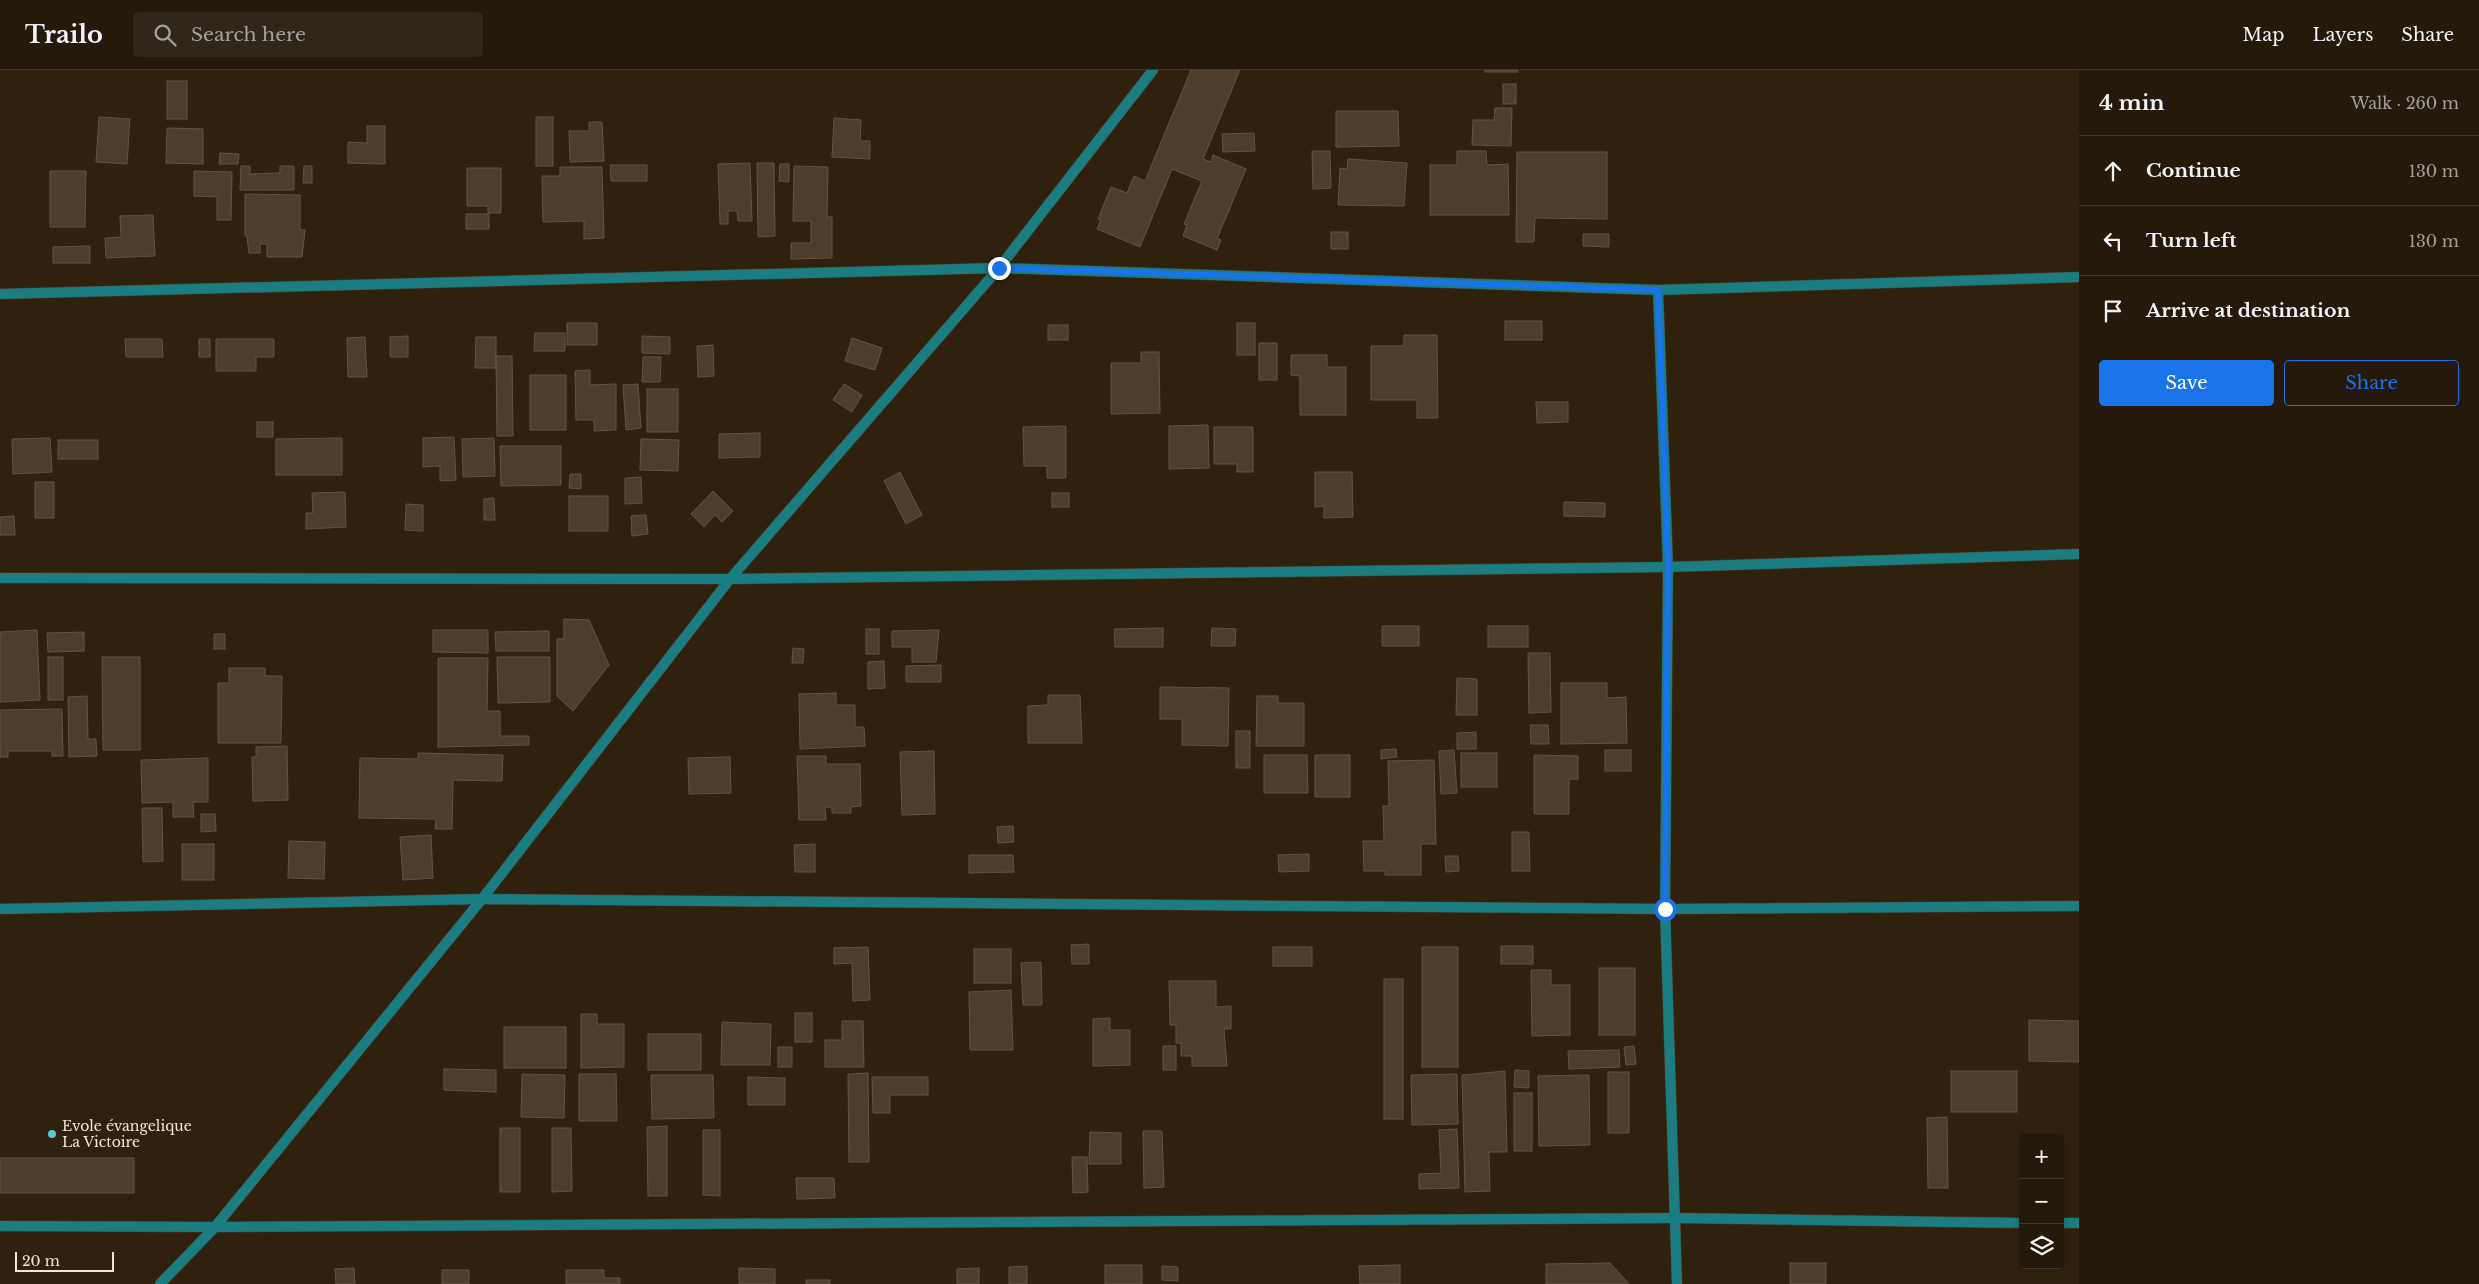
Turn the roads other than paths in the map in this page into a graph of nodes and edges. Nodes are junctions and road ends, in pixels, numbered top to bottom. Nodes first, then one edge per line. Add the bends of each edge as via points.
1 (1147, 72) edge
2 (999, 268) junction
3 (2079, 277) edge
4 (1658, 290) junction
5 (0, 294) edge
6 (2079, 554) edge
7 (1668, 566) junction
8 (0, 578) edge
9 (730, 579) junction
10 (482, 899) junction
11 (2079, 906) edge
12 (1665, 909) junction
13 (0, 910) edge
14 (1676, 1218) junction
15 (2019, 1223) edge
16 (2064, 1223) edge
17 (2079, 1224) edge
18 (0, 1226) edge
19 (215, 1227) junction
20 (160, 1284) edge
21 (1677, 1284) edge

1 - 2 street
2 - 4 street
2 - 5 street
2 - 9 street
3 - 4 street
4 - 7 street
6 - 7 street
7 - 9 street
7 - 12 street
8 - 9 street
9 - 10 street
10 - 12 street
10 - 13 street
10 - 19 street
11 - 12 street
12 - 14 street
14 - 15 street
14 - 19 street
14 - 21 street
16 - 17 street
18 - 19 street
19 - 20 street

